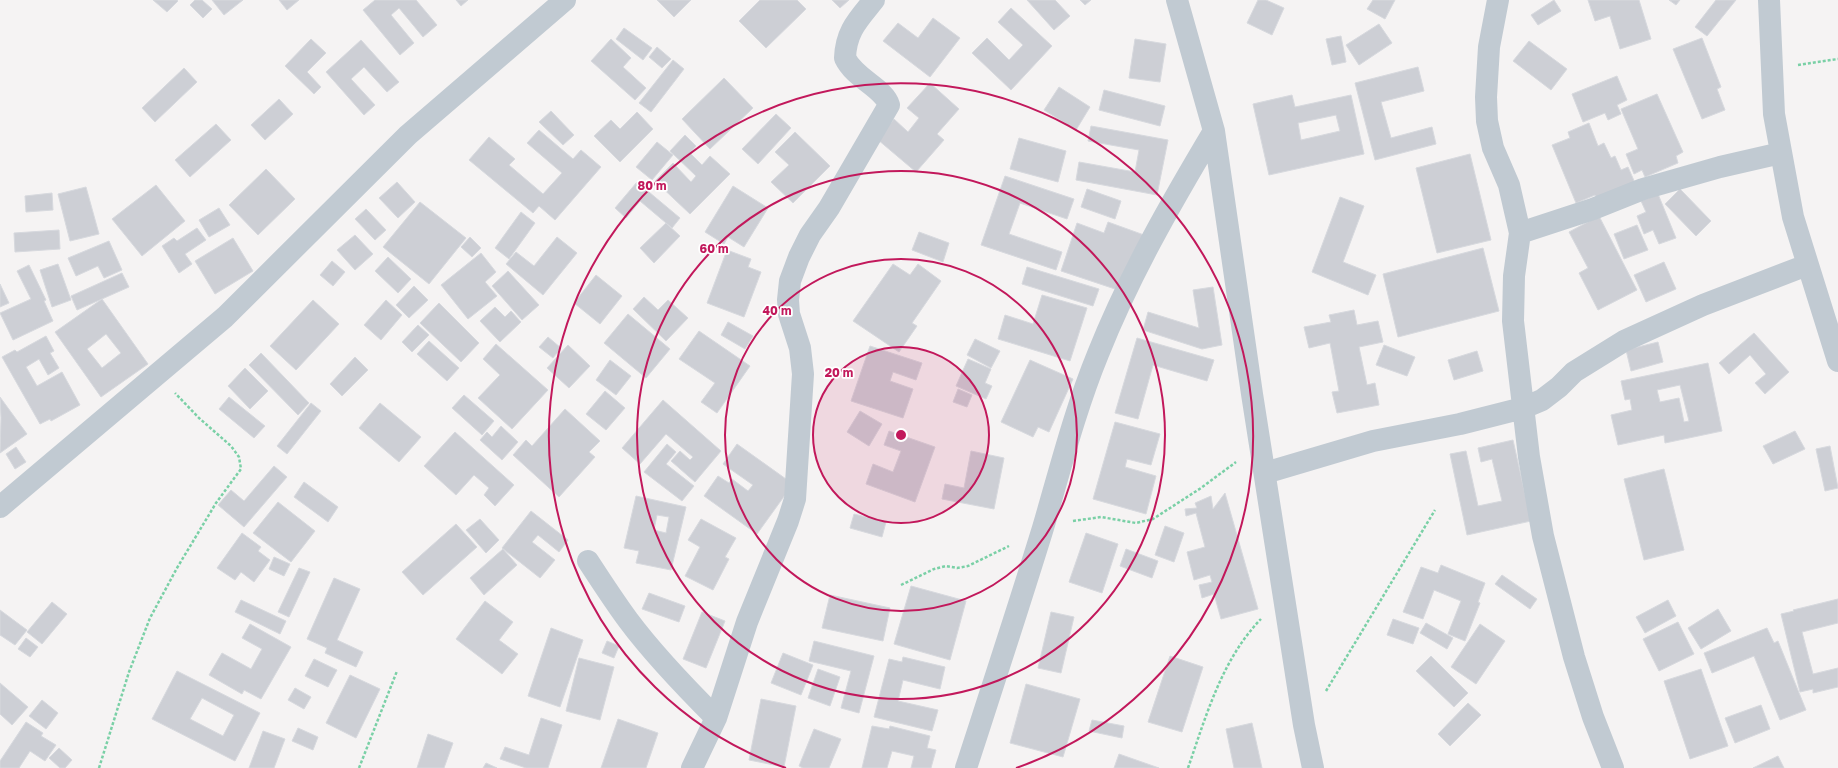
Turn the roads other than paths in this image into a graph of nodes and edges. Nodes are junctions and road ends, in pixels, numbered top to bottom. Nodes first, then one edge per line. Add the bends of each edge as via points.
1 (565, 0) edge
2 (874, 0) edge
3 (1177, 0) edge
4 (1498, 0) edge
5 (1769, 0) edge
6 (1214, 131) junction
7 (1782, 154) junction
8 (1520, 234) junction
9 (1807, 265) junction
10 (1838, 361) edge
11 (1523, 408) junction
12 (1265, 473) junction
13 (0, 508) edge
14 (588, 561) dead end
15 (716, 718) junction
16 (692, 768) edge
17 (966, 768) edge
18 (1313, 768) edge
19 (1613, 768) edge

1 - 13 street via 408,134 224,317
2 - 15 street via 851,28 844,58 855,73 887,99 889,105 829,208 810,235 790,281 789,314 800,348 802,368 795,499 747,622
3 - 6 street
4 - 8 street via 1489,47 1487,121 1493,148 1509,185
5 - 7 street via 1774,114
6 - 12 street
6 - 17 street via 1158,227 1098,354 1072,427
7 - 8 street via 1720,167 1643,189
7 - 9 street via 1793,217
8 - 11 street via 1514,276 1513,321
9 - 10 street
9 - 11 street via 1703,305 1624,341 1574,372 1542,400
11 - 12 street via 1460,424 1373,441
11 - 19 street via 1543,536 1574,657
12 - 18 street
14 - 15 street via 628,620 688,691
15 - 16 street

